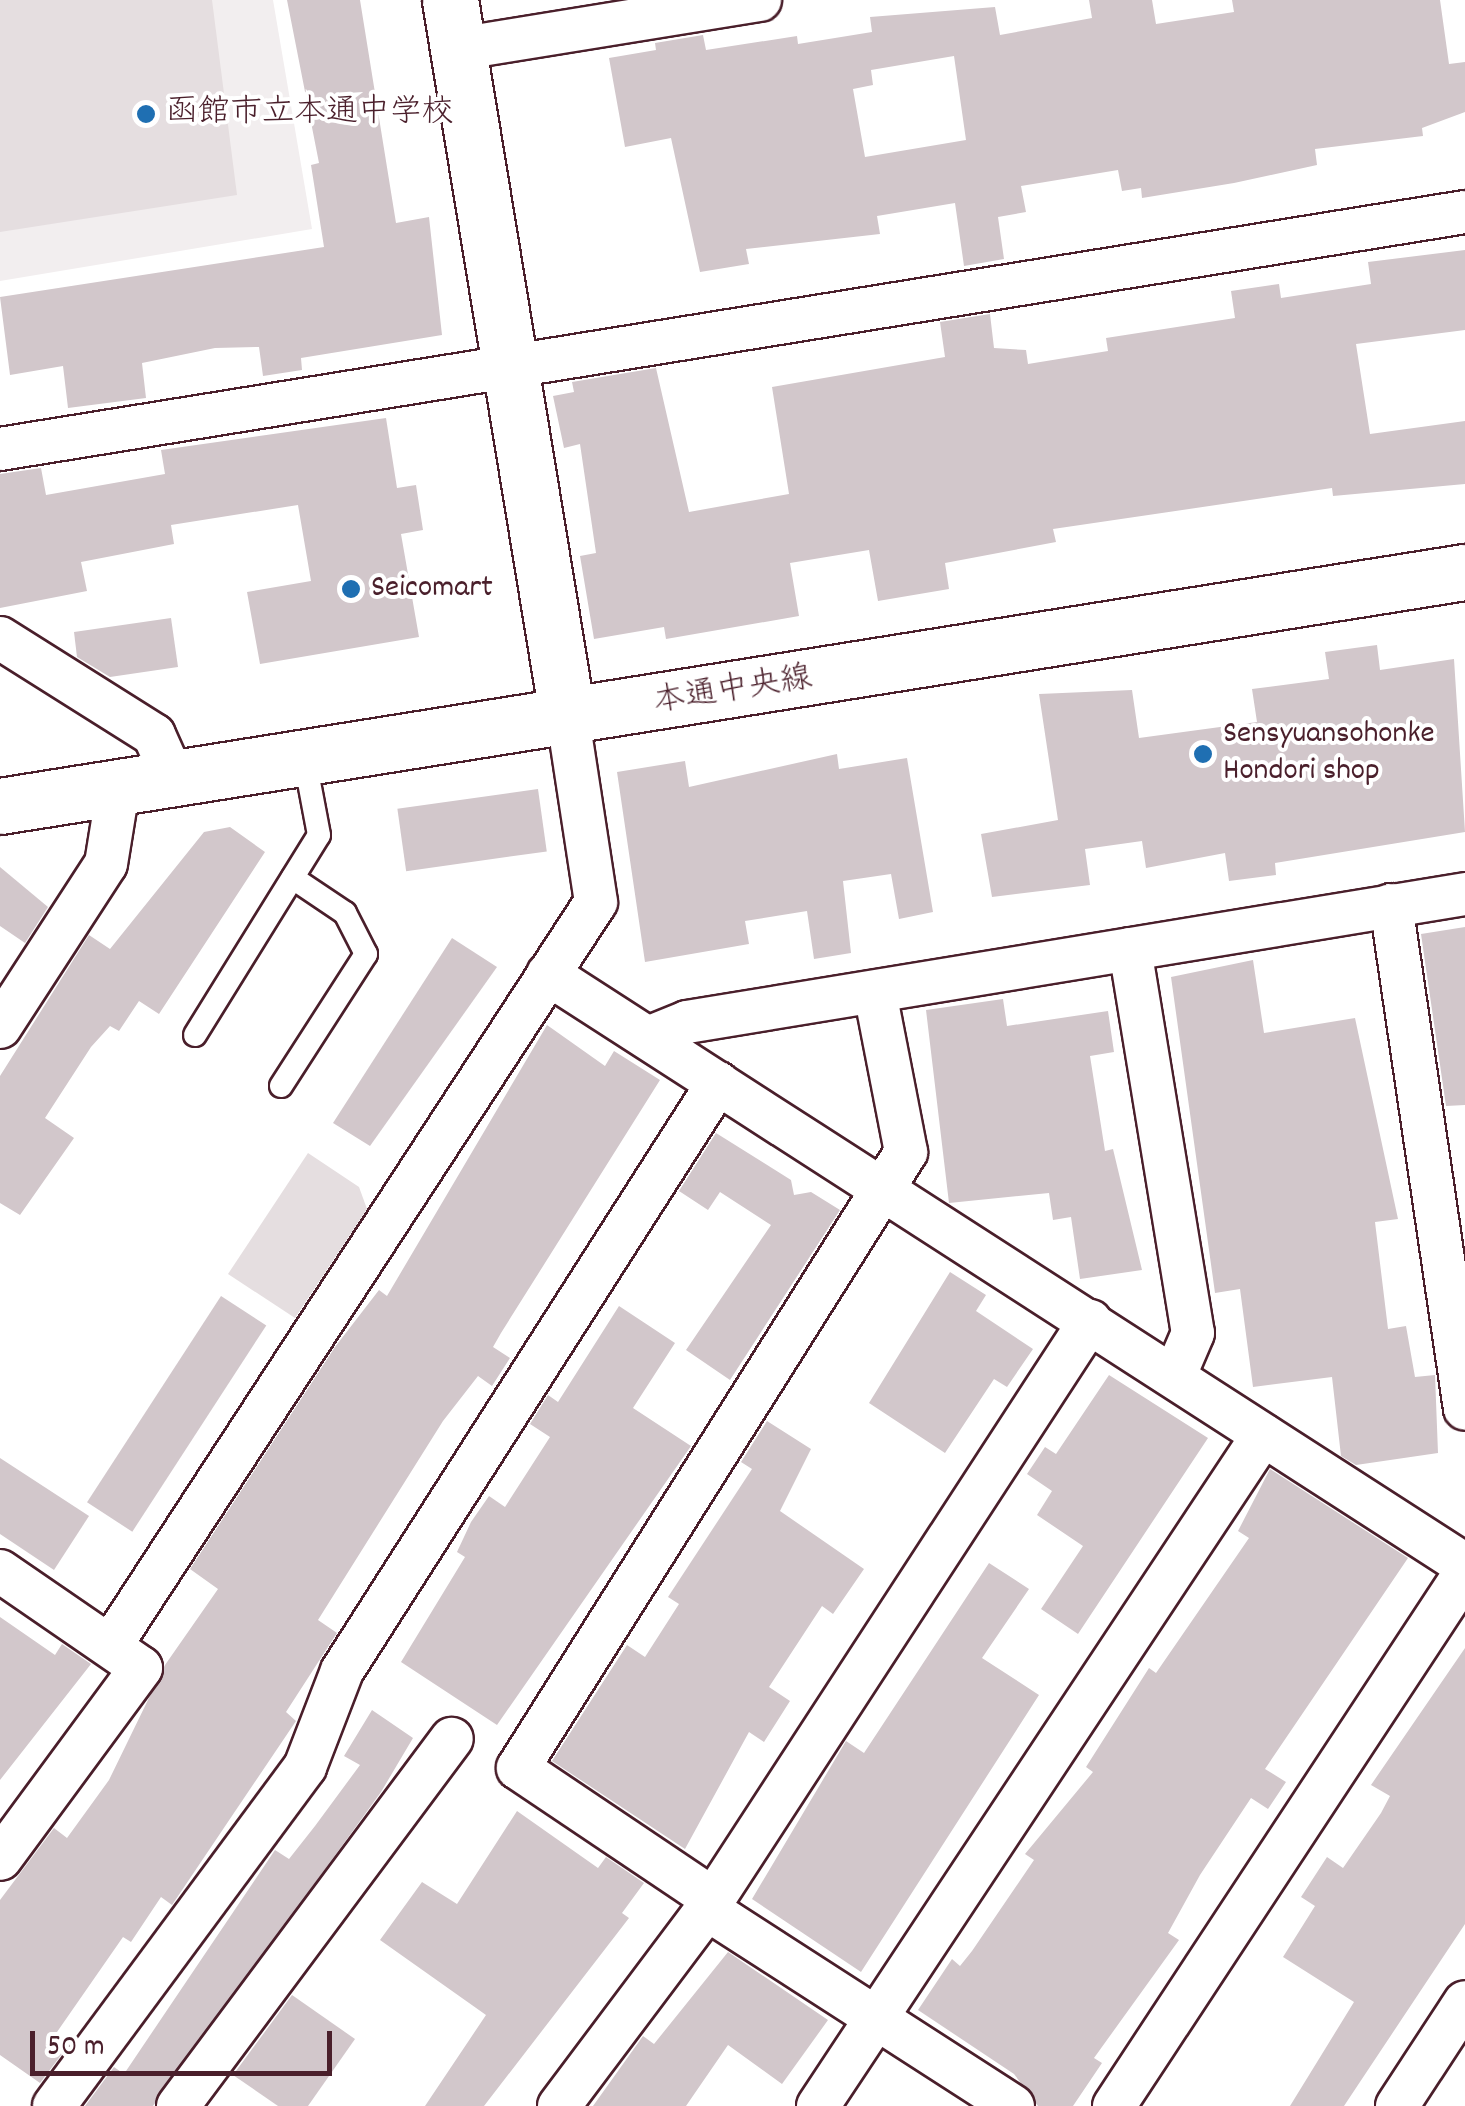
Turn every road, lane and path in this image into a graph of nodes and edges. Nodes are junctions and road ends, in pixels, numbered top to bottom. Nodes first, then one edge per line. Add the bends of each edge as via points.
1 (760, 0) edge
2 (454, 24) edge
3 (1465, 212) edge
4 (506, 365) junction
5 (0, 449) edge
6 (1465, 572) edge
7 (0, 638) edge
8 (568, 720) junction
9 (305, 761) junction
10 (175, 782) junction
11 (118, 790) junction
12 (0, 806) edge
13 (292, 878) junction
14 (1465, 894) edge
15 (1392, 904) junction
16 (1130, 949) junction
17 (548, 974) junction
18 (876, 993) junction
19 (0, 1027) edge
20 (196, 1035) dead end
21 (648, 1038) junction
22 (718, 1083) junction
23 (281, 1086) dead end
24 (888, 1188) junction
25 (1090, 1321) junction
26 (1175, 1375) junction
27 (1465, 1410) edge
28 (1263, 1435) junction
29 (1465, 1569) edge
30 (0, 1572) edge
31 (111, 1645) junction
32 (452, 1739) dead end
33 (0, 1859) edge
34 (710, 1904) junction
35 (1465, 2002) edge
36 (881, 2020) junction
37 (54, 2106) edge
38 (178, 2106) edge
39 (559, 2106) edge
40 (818, 2106) edge
41 (1013, 2106) edge
42 (1114, 2106) edge
43 (1398, 2106) edge

1 - 2 street
2 - 4 street
3 - 4 street
4 - 5 street
4 - 8 street
6 - 8 street, 本通中央線
7 - 10 street via 154,735
8 - 9 street, 本通中央線
8 - 17 street via 596,902
9 - 10 street, 本通中央線
9 - 13 lane via 319,835
10 - 11 street, 本通中央線
11 - 12 street, 本通中央線
11 - 19 street via 106,864
13 - 20 lane
13 - 23 lane via 345,913 366,954
14 - 15 street
15 - 16 street
15 - 27 street
16 - 18 street
16 - 26 street via 1193,1333
17 - 21 street
17 - 31 street
18 - 21 street via 687,1022
18 - 24 street via 906,1152
21 - 22 street
22 - 24 street
22 - 37 street via 342,1671 305,1767
24 - 25 street
24 - 34 street via 518,1768
25 - 26 street
25 - 34 street
26 - 28 street
28 - 29 street
28 - 36 street
29 - 42 street
30 - 31 street
31 - 33 street via 141,1668
32 - 38 street
34 - 36 street
34 - 39 street
35 - 43 street
36 - 40 street
36 - 41 street

